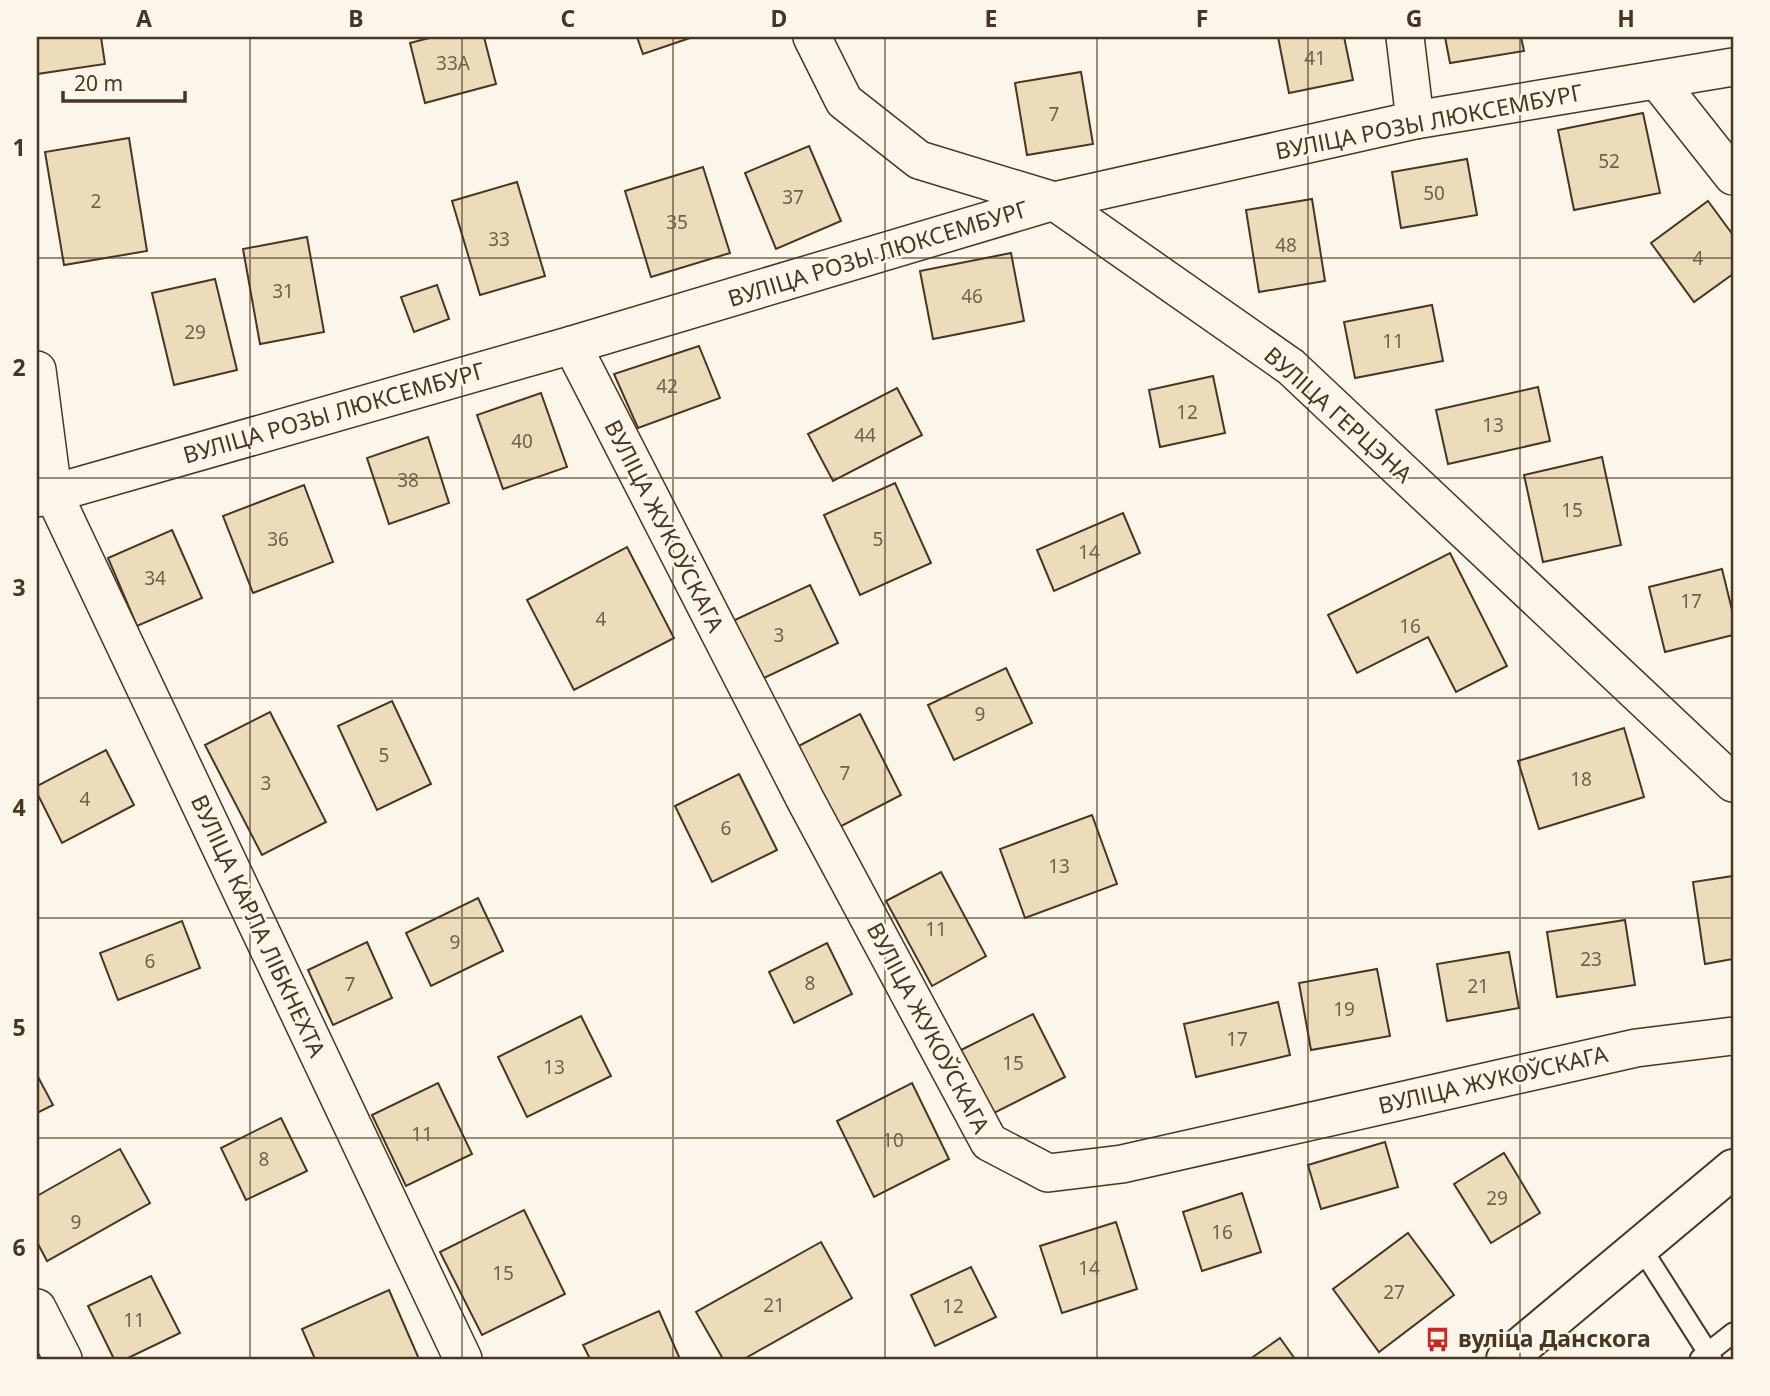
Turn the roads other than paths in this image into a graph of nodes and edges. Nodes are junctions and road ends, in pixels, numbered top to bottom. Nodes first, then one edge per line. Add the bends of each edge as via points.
1 (812, 37) edge
2 (1405, 37) edge
3 (1733, 67) edge
4 (1657, 80) junction
5 (1415, 120) junction
6 (1733, 176) edge
7 (1054, 201) junction
8 (572, 345) junction
9 (37, 370) edge
10 (45, 495) edge
11 (1733, 783) edge
12 (1733, 1036) edge
13 (1733, 1169) edge
14 (1640, 1247) junction
15 (37, 1308) edge
16 (1733, 1333) edge
17 (1706, 1357) edge
18 (63, 1359) edge
19 (463, 1359) edge
20 (1506, 1359) edge

1 - 7 street, ВУЛІЦА ГЕРЦЭНА via 844,101 919,160
2 - 5 street
3 - 4 street, ВУЛІЦА РОЗЫ ЛЮКСЕМБУРГ
4 - 5 street, ВУЛІЦА РОЗЫ ЛЮКСЕМБУРГ
4 - 6 street
5 - 7 street, ВУЛІЦА РОЗЫ ЛЮКСЕМБУРГ
7 - 8 street, ВУЛІЦА РОЗЫ ЛЮКСЕМБУРГ
7 - 11 street, ВУЛІЦА ГЕРЦЭНА via 1291,367
8 - 10 street, ВУЛІЦА РОЗЫ ЛЮКСЕМБУРГ
8 - 12 street, ВУЛІЦА ЖУКОЎСКАГА via 806,801 989,1142 1048,1173 1122,1164 1636,1048
9 - 10 street, ВУЛІЦА КАРЛА ЛІБКНЕХТА
10 - 19 street, ВУЛІЦА КАРЛА ЛІБКНЕХТА
13 - 14 main road
14 - 17 lane
14 - 20 main road
15 - 18 street
16 - 17 lane

